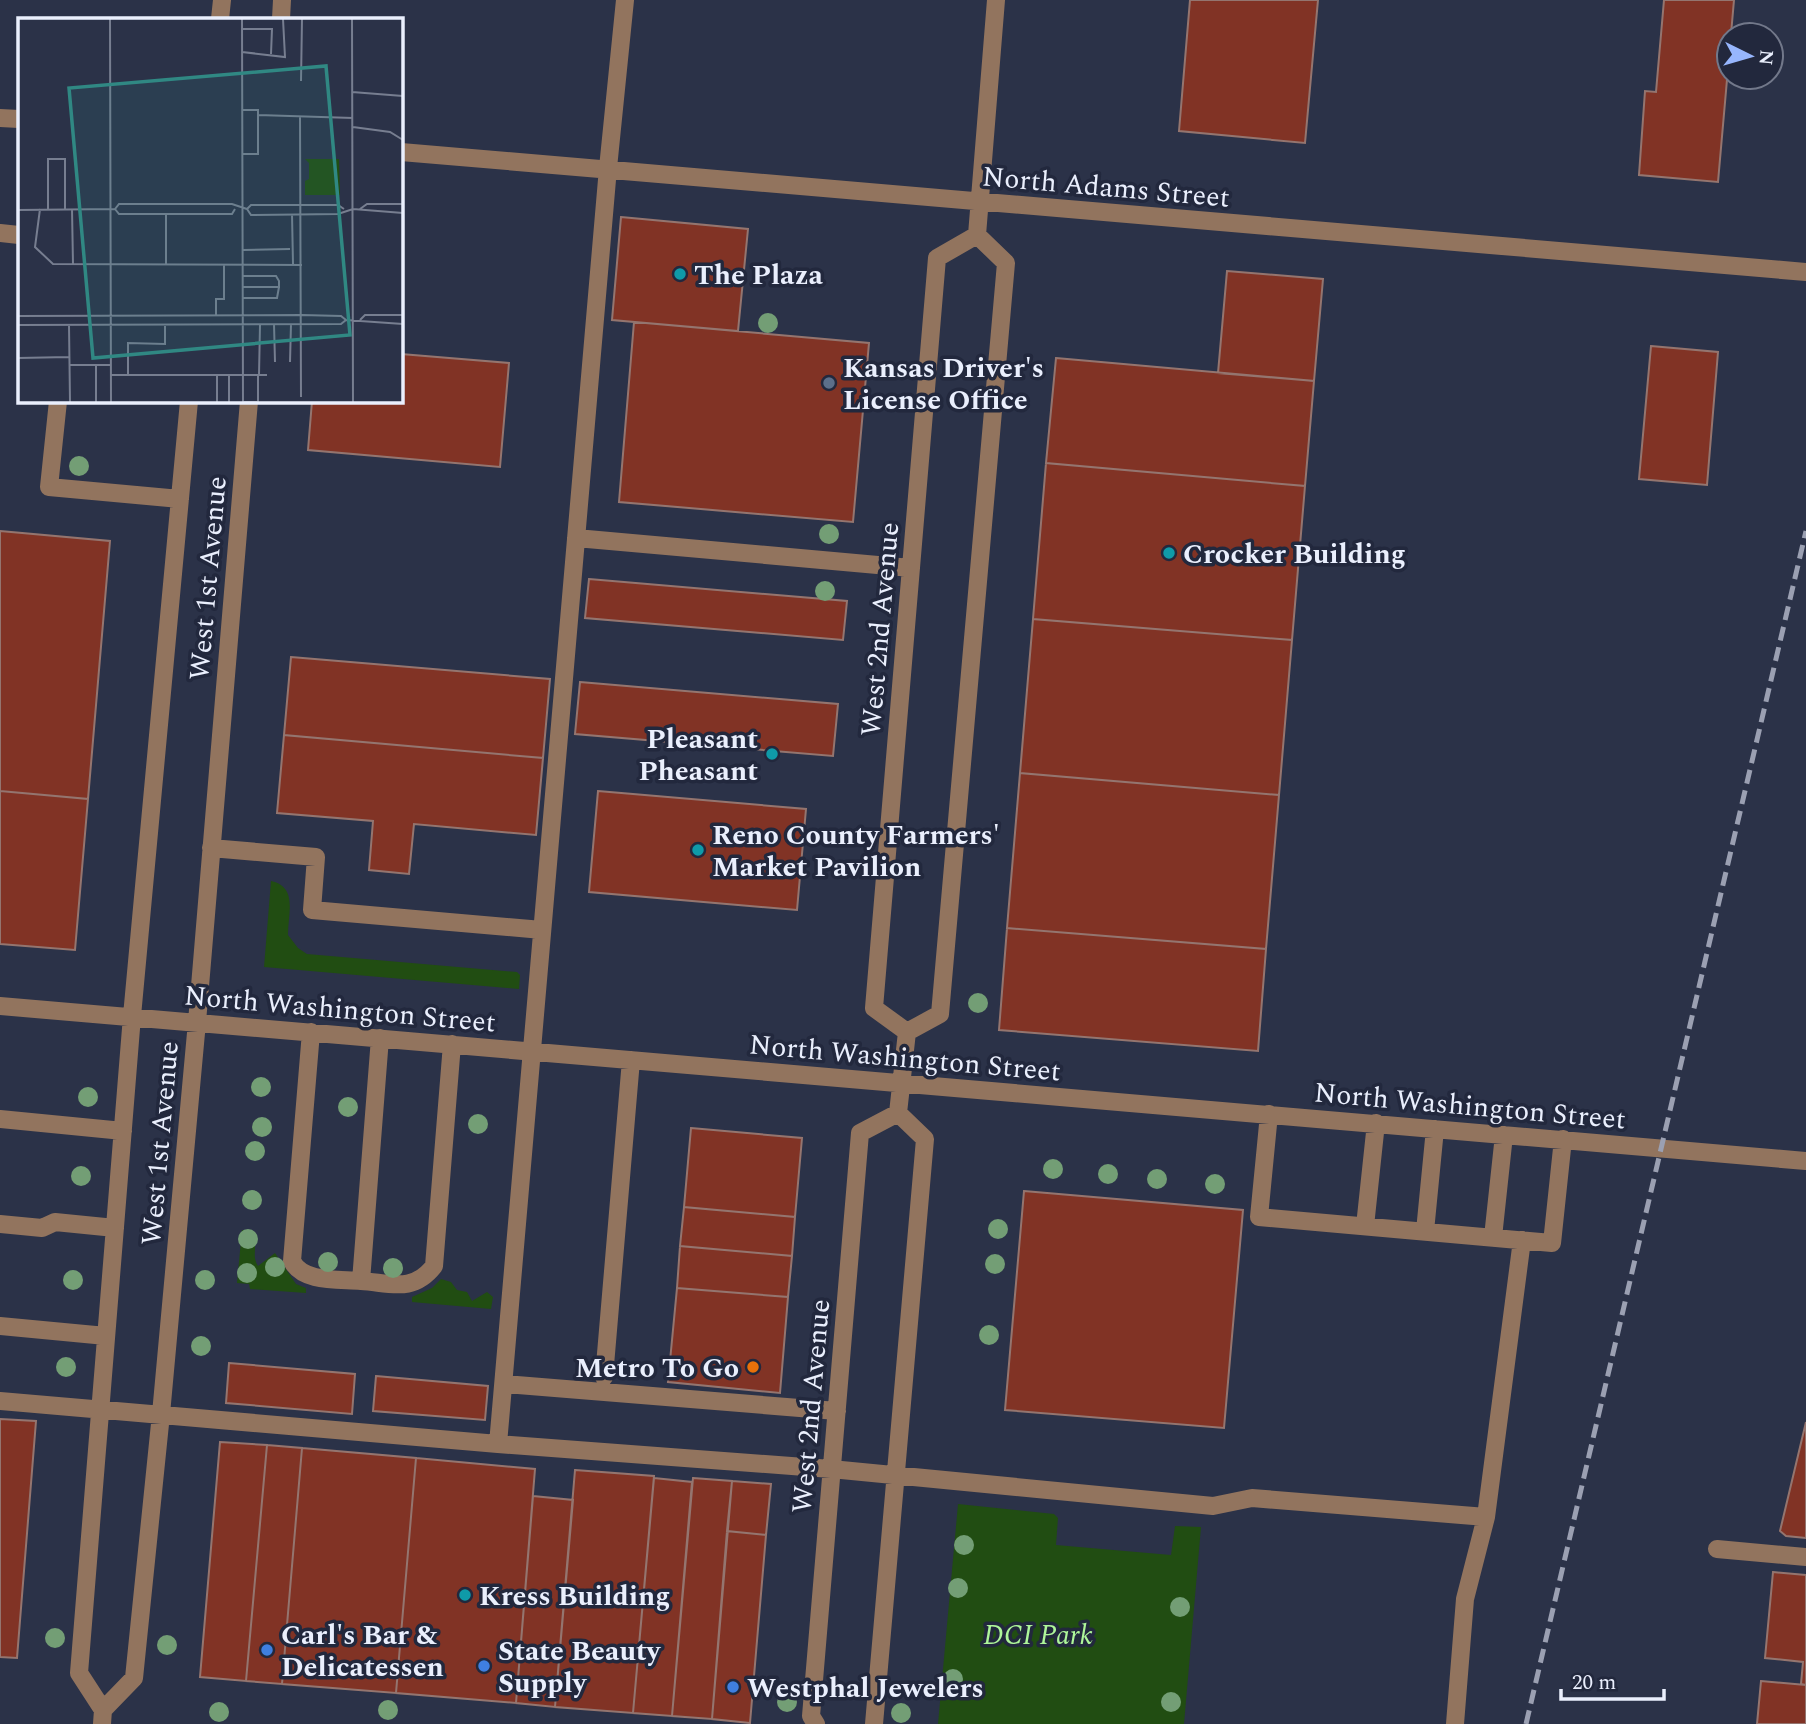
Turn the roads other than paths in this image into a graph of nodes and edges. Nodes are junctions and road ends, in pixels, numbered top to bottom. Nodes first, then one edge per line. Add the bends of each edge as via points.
1 (222, 0) edge
2 (282, 0) edge
3 (625, 0) edge
4 (996, 0) edge
5 (220, 18) edge
6 (281, 18) edge
7 (0, 118) edge
8 (18, 119) edge
9 (402, 152) edge
10 (608, 168) junction
11 (980, 201) junction
12 (0, 233) edge
13 (18, 235) edge
14 (977, 235) junction
15 (1806, 272) edge
16 (58, 402) edge
17 (189, 402) edge
18 (248, 402) edge
19 (180, 499) junction
20 (576, 538) junction
21 (911, 568) junction
22 (211, 848) junction
23 (542, 930) junction
24 (0, 1006) edge
25 (132, 1016) junction
26 (197, 1022) junction
27 (311, 1031) junction
28 (907, 1032) junction
29 (380, 1038) junction
30 (452, 1044) junction
31 (531, 1051) junction
32 (631, 1060) junction
33 (902, 1084) junction
34 (898, 1113) junction
35 (1269, 1114) junction
36 (0, 1119) edge
37 (1376, 1123) junction
38 (1435, 1129) junction
39 (122, 1131) junction
40 (1504, 1135) junction
41 (1563, 1139) junction
42 (1806, 1161) edge
43 (0, 1224) edge
44 (1366, 1226) junction
45 (115, 1228) junction
46 (1425, 1231) junction
47 (1493, 1237) junction
48 (1522, 1240) junction
49 (361, 1281) junction
50 (0, 1326) edge
51 (106, 1336) junction
52 (604, 1377) dead end
53 (503, 1384) junction
54 (0, 1401) edge
55 (100, 1410) junction
56 (837, 1411) junction
57 (161, 1414) junction
58 (498, 1444) junction
59 (831, 1469) junction
60 (897, 1476) junction
61 (1486, 1517) junction
62 (1717, 1549) dead end
63 (1806, 1557) edge
64 (102, 1717) edge
65 (816, 1724) edge
66 (874, 1724) edge
67 (1454, 1724) edge

1 - 5 street
2 - 6 street
3 - 10 street
4 - 11 street
7 - 8 street
9 - 10 street, North Adams Street
10 - 11 street, North Adams Street
10 - 20 street
11 - 14 street
11 - 15 street, North Adams Street
12 - 13 street
14 - 21 street, West 2nd Avenue via 937,258
14 - 28 street via 1006,263 940,1014
16 - 19 street via 49,487
17 - 19 street, West 1st Avenue
18 - 22 street, West 1st Avenue
19 - 25 street, West 1st Avenue
20 - 21 street
20 - 23 street
21 - 28 street, West 2nd Avenue via 874,1008
22 - 23 street via 316,857 312,910
22 - 26 street, West 1st Avenue
23 - 31 street
24 - 25 street, North Washington Street
25 - 26 street, North Washington Street
25 - 39 street, West 1st Avenue
26 - 27 street, North Washington Street
26 - 57 street, West 1st Avenue
27 - 29 street, North Washington Street
27 - 49 street via 292,1261 307,1275
28 - 33 street
29 - 30 street, North Washington Street
29 - 49 street
30 - 31 street, North Washington Street
30 - 49 street via 434,1266 415,1284
31 - 32 street, North Washington Street
31 - 53 street
32 - 33 street, North Washington Street
32 - 52 street
33 - 34 street
33 - 35 street, North Washington Street
34 - 56 street, West 2nd Avenue via 860,1133
34 - 60 street via 925,1139
35 - 37 street, North Washington Street
35 - 44 street via 1259,1216
36 - 39 street
37 - 38 street, North Washington Street
37 - 44 street
38 - 40 street, North Washington Street
38 - 46 street
39 - 45 street, West 1st Avenue
40 - 41 street, North Washington Street
40 - 47 street
41 - 42 street, North Washington Street
41 - 48 street via 1552,1243
43 - 45 street via 42,1228 55,1222
44 - 46 street
45 - 51 street, West 1st Avenue
46 - 47 street
47 - 48 street
48 - 61 street
50 - 51 street
51 - 55 street, West 1st Avenue
53 - 56 street
53 - 58 street
54 - 55 street
55 - 57 street
55 - 64 street, West 1st Avenue via 79,1673
56 - 59 street, West 2nd Avenue
57 - 58 street
57 - 64 street, West 1st Avenue via 134,1678
58 - 59 street
59 - 60 street
59 - 65 street, West 2nd Avenue via 811,1716
60 - 61 street via 1213,1506 1252,1498
60 - 66 street
61 - 67 street via 1465,1599
62 - 63 street

